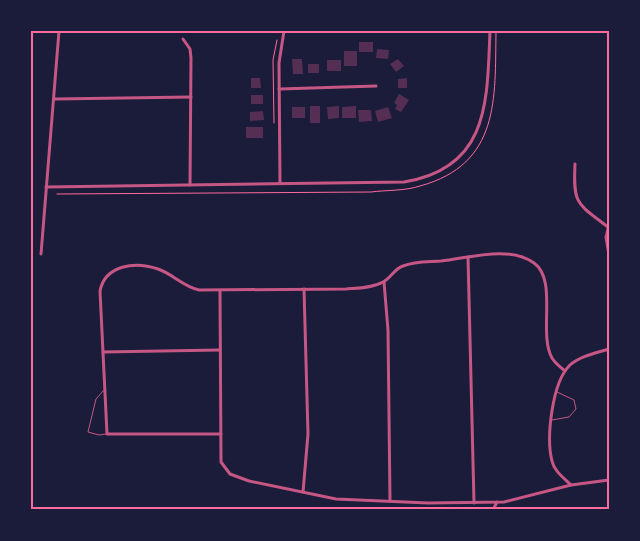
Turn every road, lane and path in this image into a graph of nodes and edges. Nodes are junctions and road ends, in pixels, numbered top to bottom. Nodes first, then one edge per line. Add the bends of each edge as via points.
1 (59, 31) edge
2 (284, 31) edge
3 (490, 31) edge
4 (496, 31) edge
5 (183, 39) dead end
6 (376, 86) dead end
7 (279, 89) junction
8 (191, 97) junction
9 (55, 99) junction
10 (576, 164) dead end
11 (280, 184) junction
12 (190, 185) junction
13 (46, 187) junction
14 (56, 194) dead end
15 (608, 226) edge
16 (41, 254) dead end
17 (609, 255) edge
18 (468, 257) junction
19 (384, 282) junction
20 (304, 289) junction
21 (220, 291) junction
22 (609, 349) edge
23 (220, 350) junction
24 (103, 352) junction
25 (565, 371) junction
26 (104, 390) junction
27 (555, 392) junction
28 (551, 420) junction
29 (107, 434) junction
30 (221, 434) junction
31 (607, 480) edge
32 (571, 485) junction
33 (303, 492) junction
34 (390, 501) junction
35 (497, 502) junction
36 (474, 503) junction
37 (493, 510) edge

1 - 9 street
2 - 7 street via 280,44
3 - 11 street via 486,105 481,121 475,137 447,166 431,175 404,182
4 - 14 path via 495,97 489,126 479,145 462,165 437,180 418,187 371,192
5 - 8 street via 190,49
6 - 7 street
7 - 11 street
8 - 9 street
8 - 12 street
9 - 13 street
10 - 15 street via 575,198
11 - 12 street
12 - 13 street
13 - 16 street
15 - 17 street
18 - 19 street via 405,265
18 - 25 street via 516,256 533,262 542,270 548,348 555,362
18 - 36 street
19 - 20 street via 367,287
19 - 34 street via 388,330
20 - 21 street
20 - 33 street via 308,434
21 - 23 street
21 - 24 street via 189,288 153,267 115,269 104,278 100,291
22 - 25 street via 583,357
23 - 24 street
23 - 30 street
24 - 26 street
25 - 27 street
26 - 29 street
26 - 29 lane via 96,399 88,432
27 - 28 street
27 - 28 lane via 574,400 576,408 569,417
28 - 32 street via 552,461 555,469
29 - 30 street
30 - 33 street via 222,462 230,474
31 - 32 street
32 - 35 street
33 - 34 street via 336,499
34 - 36 street
35 - 36 street
35 - 37 street

